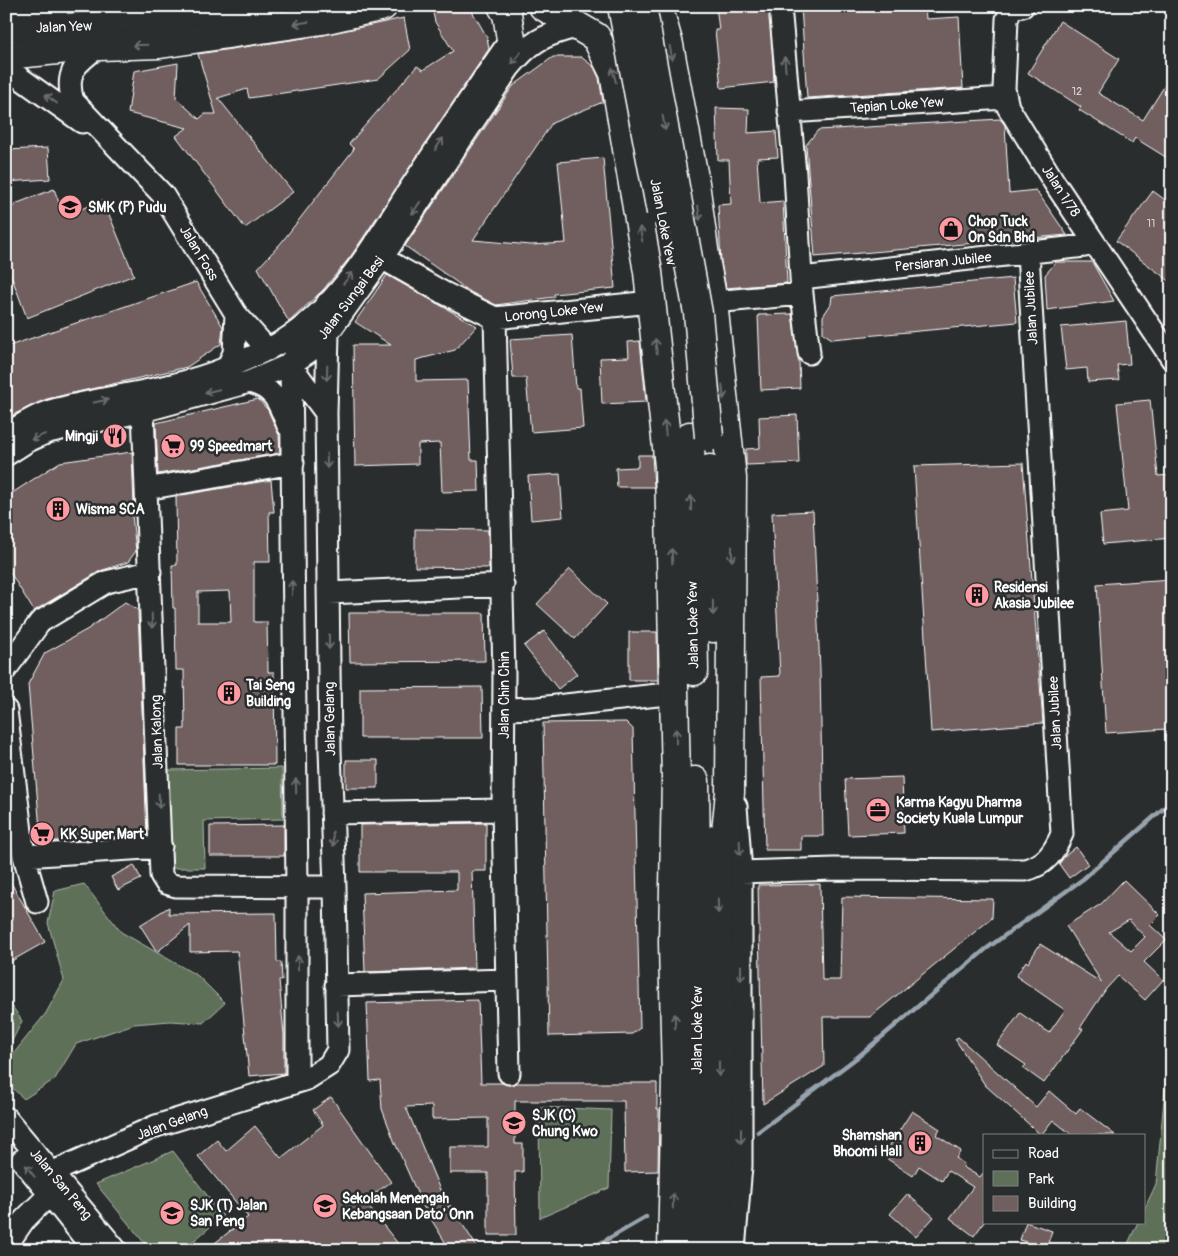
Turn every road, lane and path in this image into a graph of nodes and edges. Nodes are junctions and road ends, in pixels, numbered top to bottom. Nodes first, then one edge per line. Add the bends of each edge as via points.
1 (270, 6) edge
2 (383, 6) edge
3 (502, 6) edge
4 (543, 6) edge
5 (622, 6) edge
6 (642, 6) edge
7 (658, 6) edge
8 (6, 7) edge
9 (1018, 7) edge
10 (50, 17) edge
11 (781, 17) dead end
12 (576, 27) junction
13 (6, 28) edge
14 (511, 39) joint
15 (99, 46) junction
16 (6, 55) edge
17 (6, 68) edge
18 (1005, 98) junction
19 (789, 112) junction
20 (118, 150) junction
21 (695, 183) junction
22 (634, 196) junction
23 (1085, 246) dead end
24 (1028, 253) junction
25 (382, 258) junction
26 (802, 286) junction
27 (651, 302) junction
28 (713, 302) junction
29 (327, 303) junction
30 (236, 314) junction
31 (494, 318) junction
32 (328, 333) junction
33 (268, 350) junction
34 (809, 353) dead end
35 (1172, 359) edge
36 (291, 364) junction
37 (227, 368) junction
38 (249, 382) junction
39 (143, 411) junction
40 (326, 413) junction
41 (6, 434) edge
42 (700, 436) junction
43 (293, 438) junction
44 (6, 455) edge
45 (293, 463) junction
46 (146, 488) junction
47 (150, 572) junction
48 (503, 584) junction
49 (329, 593) junction
50 (6, 669) edge
51 (676, 693) junction
52 (505, 709) junction
53 (6, 710) edge
54 (676, 778) junction
55 (730, 792) junction
56 (504, 810) junction
57 (332, 813) junction
58 (161, 847) junction
59 (24, 856) junction
60 (717, 858) junction
61 (741, 872) junction
62 (696, 884) junction
63 (297, 887) junction
64 (335, 887) junction
65 (37, 902) dead end
66 (507, 980) junction
67 (336, 985) junction
68 (339, 1043) junction
69 (298, 1052) junction
70 (509, 1073) dead end
71 (297, 1082) junction
72 (6, 1118) edge
73 (6, 1141) edge
74 (51, 1173) junction
75 (49, 1195) junction
76 (6, 1246) edge
77 (94, 1250) edge
78 (116, 1250) edge
79 (672, 1250) edge
80 (694, 1250) edge
81 (717, 1250) edge
82 (734, 1250) edge

1 - 10 main road, Jalan Yew via 118,24
2 -> 15 highway via 322,20 160,44
3 - 14 highway via 507,14
4 - 12 highway
5 - 42 highway, Jalan Loke Yew, bridge
6 -> 42 highway, Jalan Loke Yew, bridge via 698,313
7 -> 21 highway via 669,45
8 - 10 main road, Jalan Yew
9 - 18 street, Jalan 1/78 via 1007,19
10 - 13 main road, Jalan Yew
10 - 15 highway
19 -> 11 street
22 -> 12 highway via 612,67 596,38
12 -> 25 street, Jalan Sungai Besi via 543,36 525,48
29 -> 14 street, Jalan Sungai Besi via 365,256
15 - 16 highway
15 - 20 street, Jalan Foss via 76,65 69,88 81,112
20 -> 17 street, Jalan Foss
18 - 19 street, Tepian Loke Yew
18 - 35 street, Jalan 1/78 via 1054,182
19 - 26 street
20 - 30 street, Jalan Foss via 162,194
21 - 22 highway via 683,170 660,169 641,181
21 -> 28 highway
27 -> 22 highway
23 - 24 street, Persiaran Jubilee
24 - 26 street, Persiaran Jubilee
24 - 61 street, Jalan Jubilee via 1062,834 1054,853 1037,867 1025,870
25 - 31 street, Lorong Loke Yew
25 - 32 street, Jalan Sungai Besi
26 - 28 street, Persiaran Jubilee
26 - 34 street
27 - 31 street, Lorong Loke Yew
51 -> 27 highway via 669,466
28 -> 55 highway via 732,478
29 - 33 street, Jalan Sungai Besi via 300,329
29 - 36 street via 323,315 295,349
30 - 33 street, Jalan Foss
30 - 37 street via 234,353
31 - 48 street, Jalan Chin Chin
32 - 36 street, Jalan Sungai Besi
32 -> 40 street, Jalan Gelang
33 - 37 street, Jalan Sungai Besi
36 - 37 street via 272,357
36 - 38 street, Jalan Sungai Besi
36 - 40 street
36 - 43 street
41 -> 37 street, Jalan Sungai Besi via 49,412 133,394
38 -> 39 street, Jalan Sungai Besi
38 - 43 street via 267,388 276,397
39 -> 44 street, Jalan Sungai Besi via 48,432
39 - 46 street, Jalan Kalong
40 -> 49 street, Jalan Gelang
42 -> 60 highway, Jalan Loke Yew
62 -> 42 highway, Jalan Loke Yew
43 - 45 street
45 - 46 street
63 -> 45 street
46 - 47 street, Jalan Kalong
47 - 50 street via 106,582 40,622
47 -> 58 street, Jalan Kalong
48 - 49 street
48 - 52 street, Jalan Chin Chin
49 -> 57 street, Jalan Gelang
51 - 52 street
54 -> 51 highway
52 - 56 street, Jalan Chin Chin
53 - 59 street
54 - 62 highway via 683,838
79 -> 54 highway via 676,1078 673,942
55 - 60 highway via 726,832
55 -> 61 street via 738,810
56 - 57 street
56 - 66 street, Jalan Chin Chin
57 -> 64 street, Jalan Gelang
58 - 59 street
58 - 63 street, Jalan Kalong via 161,875 166,882 176,886
59 - 65 street
60 -> 81 highway, Jalan Loke Yew via 720,1037
61 -> 82 street via 742,1166
62 - 80 highway, Jalan Loke Yew via 698,1024
63 - 64 street, Jalan Kalong
69 -> 63 street
64 - 67 street, Jalan Gelang
66 - 67 street
66 - 70 street, Jalan Chin Chin
67 -> 68 street, Jalan Gelang
68 - 69 street via 318,1056 308,1057
68 - 71 street, Jalan Gelang via 329,1065
69 - 71 street
71 - 74 street, Jalan Gelang via 156,1126
72 - 74 street, Jalan San Peng
75 -> 73 street, Jalan San Peng
74 - 78 street, Jalan San Peng
75 - 76 street via 24,1220
75 - 77 street, Jalan San Peng

